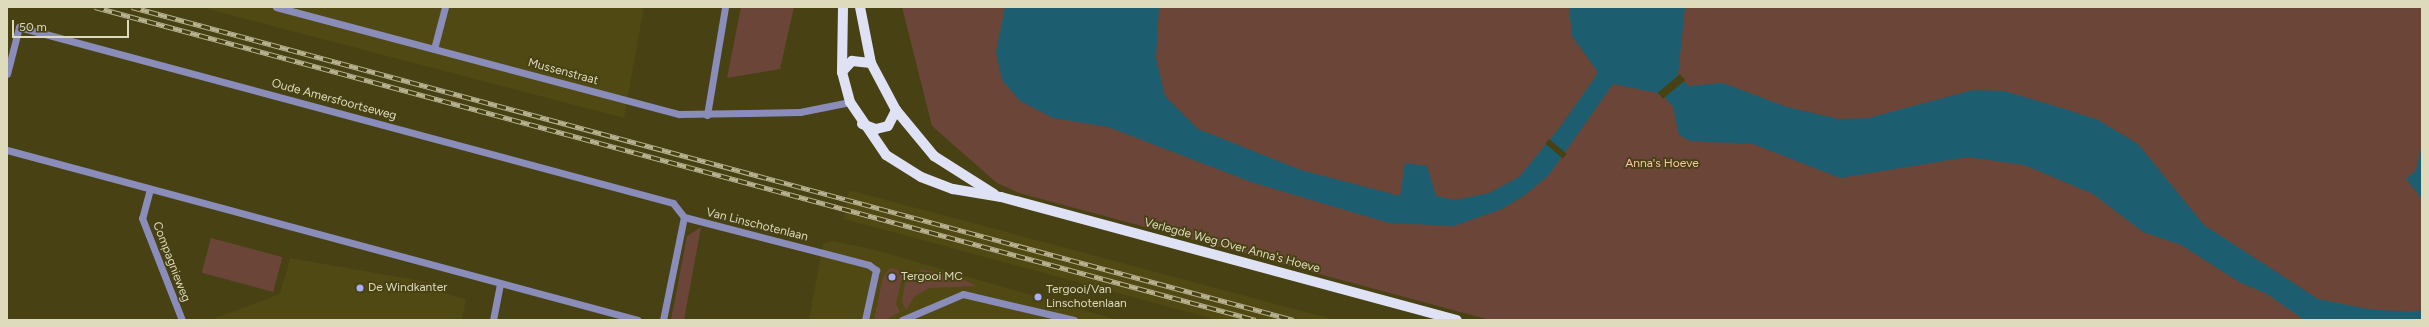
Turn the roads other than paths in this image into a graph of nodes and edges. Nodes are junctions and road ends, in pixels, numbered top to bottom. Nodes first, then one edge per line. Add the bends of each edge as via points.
1 (276, 7) edge
2 (445, 7) edge
3 (725, 7) edge
4 (843, 7) edge
5 (860, 7) edge
6 (434, 49) junction
7 (871, 63) junction
8 (842, 72) junction
9 (7, 74) edge
10 (850, 102) junction
11 (896, 110) junction
12 (707, 115) junction
13 (862, 124) junction
14 (7, 150) edge
15 (150, 189) junction
16 (1001, 198) junction
17 (684, 217) junction
18 (500, 284) junction
19 (182, 320) edge
20 (493, 320) edge
21 (638, 320) edge
22 (663, 320) edge
23 (865, 320) edge
24 (902, 320) edge
25 (1074, 320) edge
26 (1457, 320) edge

1 - 6 street, Mussenstraat
2 - 6 street
3 - 12 street
4 - 8 main road, Verlegde Weg Over Anna's Hoeve
5 - 7 main road, Verlegde Weg Over Anna's Hoeve
6 - 12 street, Mussenstraat via 679,114
7 - 8 main road via 852,61
7 - 11 main road, Verlegde Weg Over Anna's Hoeve
8 - 10 main road, Verlegde Weg Over Anna's Hoeve
9 - 17 street, Oude Amersfoortseweg via 19,27 673,203
10 - 12 street, Mussenstraat via 800,112
10 - 13 main road, Verlegde Weg Over Anna's Hoeve
11 - 13 main road via 888,126 876,129
11 - 16 main road, Verlegde Weg Over Anna's Hoeve via 934,156
13 - 16 main road, Verlegde Weg Over Anna's Hoeve via 886,155 921,177 953,189
14 - 15 street
15 - 18 street
15 - 19 street, Compagnieweg via 142,218
16 - 26 main road, Verlegde Weg Over Anna's Hoeve
17 - 22 street
17 - 23 street, Van Linschotenlaan via 869,265 876,270
18 - 20 street
18 - 21 street
24 - 25 street via 963,294

